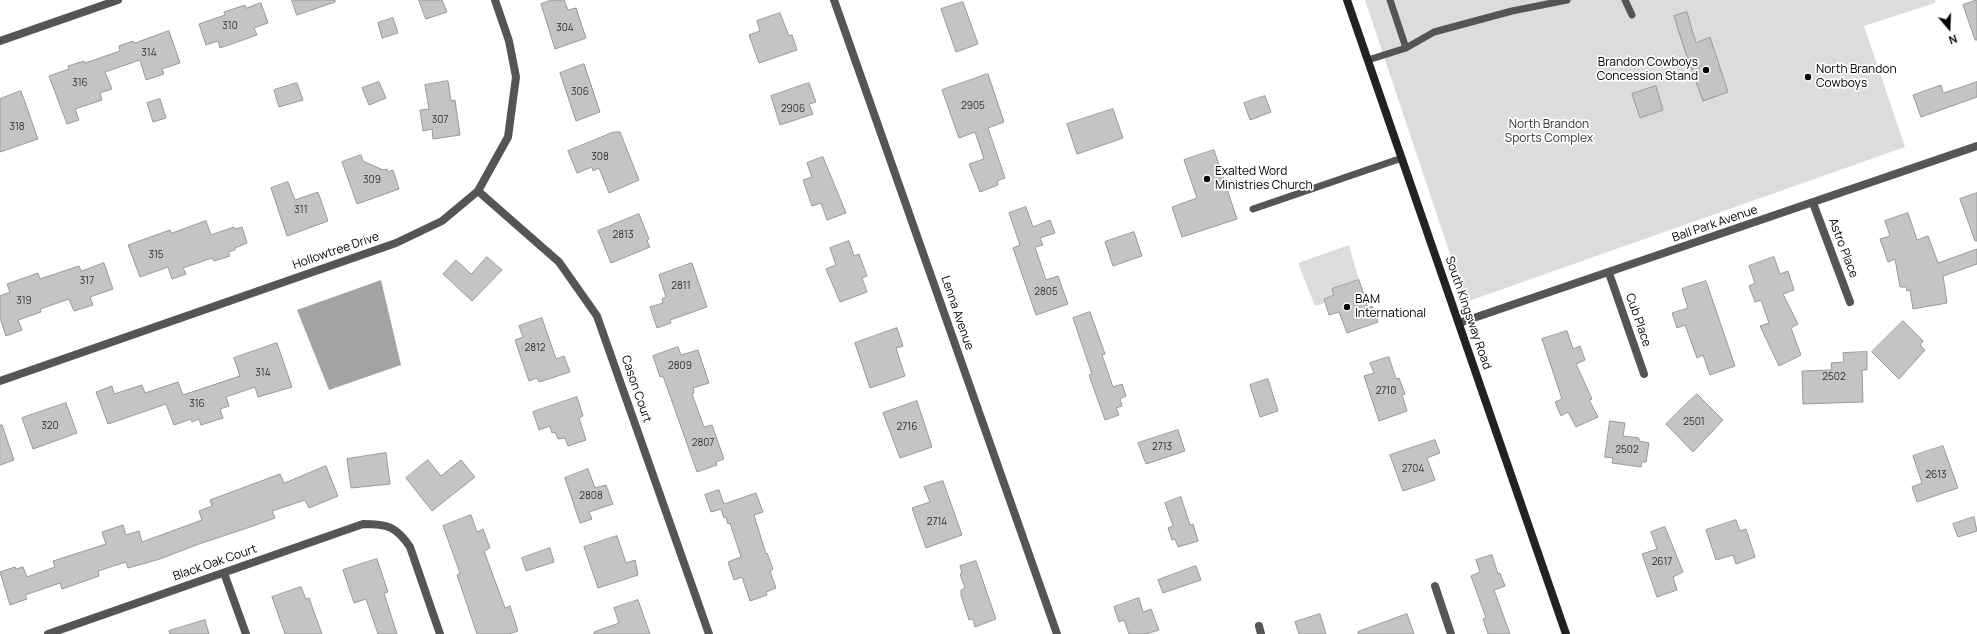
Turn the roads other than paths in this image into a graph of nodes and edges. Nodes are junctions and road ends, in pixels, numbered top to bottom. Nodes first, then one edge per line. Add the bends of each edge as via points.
1 (118, 0) edge
2 (495, 0) edge
3 (834, 0) edge
4 (1348, 0) edge
5 (1390, 0) edge
6 (1567, 0) edge
7 (1625, 0) edge
8 (1632, 15) dead end
9 (0, 41) edge
10 (1406, 48) junction
11 (1368, 60) junction
12 (1977, 146) edge
13 (1402, 158) junction
14 (478, 191) junction
15 (1813, 202) junction
16 (1253, 209) dead end
17 (1609, 273) junction
18 (1850, 302) dead end
19 (1460, 323) junction
20 (1644, 374) dead end
21 (0, 381) edge
22 (224, 573) junction
23 (1435, 586) dead end
24 (52, 633) edge
25 (246, 634) edge
26 (440, 634) edge
27 (709, 634) edge
28 (1057, 634) edge
29 (1451, 634) edge
30 (1566, 634) edge

1 - 9 street
2 - 14 street, Hollowtree Drive via 509,41 516,77 508,137
3 - 28 street, Lenna Avenue
4 - 11 street, South Kingsway Road
5 - 10 lane
6 - 10 lane via 1512,11 1434,32
7 - 8 lane
10 - 11 lane
11 - 13 street, South Kingsway Road
12 - 15 street, Ball Park Avenue
13 - 16 lane
13 - 19 street, South Kingsway Road
14 - 21 street, Hollowtree Drive via 442,221 396,243
14 - 27 street, Cason Court via 559,262 598,316
15 - 17 street, Ball Park Avenue
15 - 18 street, Astro Place
17 - 19 street, Ball Park Avenue
17 - 20 street, Cub Place
19 - 30 street, South Kingsway Road
22 - 24 street, Black Oak Court
22 - 25 street
22 - 26 street, Black Oak Court via 363,524 390,526 402,535 410,547
23 - 29 street

